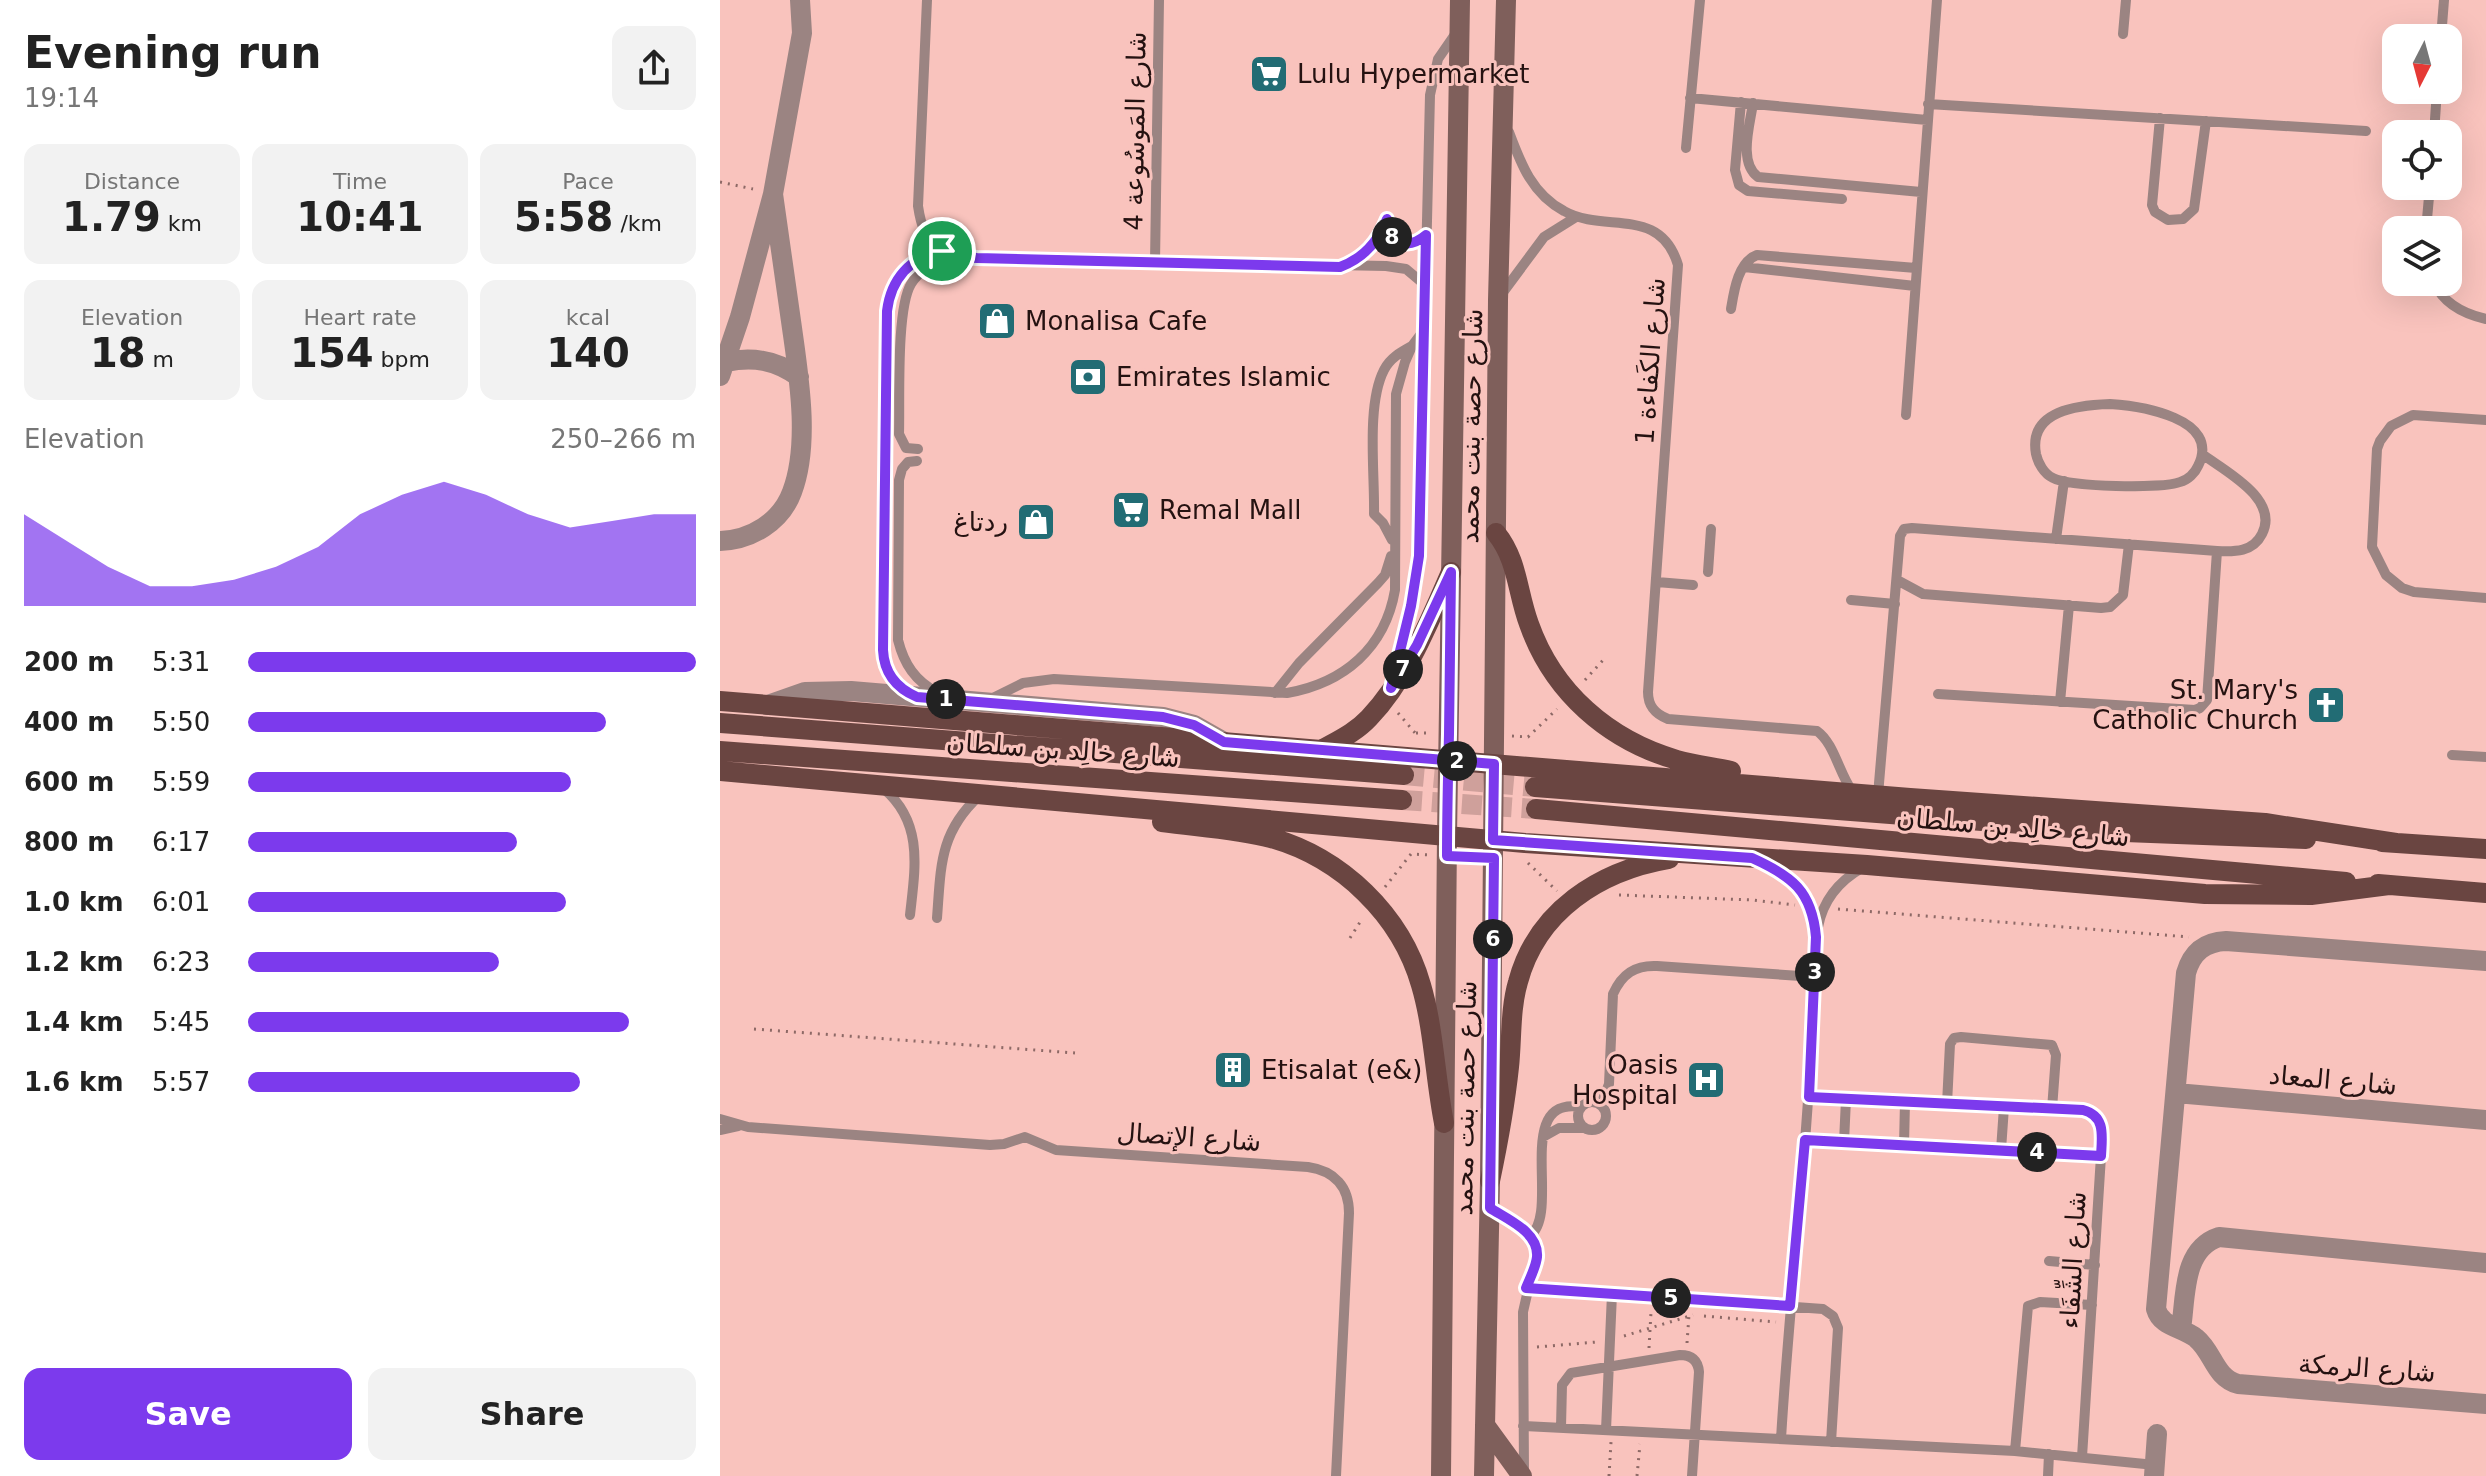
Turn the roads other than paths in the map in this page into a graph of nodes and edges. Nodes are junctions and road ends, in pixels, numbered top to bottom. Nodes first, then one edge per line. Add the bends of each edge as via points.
1 (800, 0) edge
2 (927, 0) edge
3 (1159, 0) edge
4 (1460, 0) edge
5 (1506, 0) edge
6 (1700, 0) edge
7 (1937, 0) edge
8 (2126, 0) edge
9 (2444, 0) edge
10 (2442, 24) edge
11 (1459, 28) junction
12 (2123, 34) dead end
13 (1690, 98) junction
14 (1741, 102) junction
15 (1753, 103) junction
16 (1928, 104) junction
17 (2160, 118) junction
18 (1504, 120) junction
19 (1927, 120) junction
20 (2206, 121) junction
21 (2366, 131) dead end
22 (1686, 148) dead end
23 (1921, 192) junction
24 (773, 194) junction
25 (1842, 199) dead end
26 (1576, 217) junction
27 (1426, 235) junction
28 (947, 254) junction
29 (1155, 262) junction
30 (1340, 267) junction
31 (1744, 267) junction
32 (1916, 268) junction
33 (750, 274) junction
34 (785, 276) junction
35 (1425, 285) junction
36 (1915, 286) junction
37 (2443, 296) edge
38 (1498, 300) junction
39 (1731, 309) dead end
40 (2486, 319) edge
41 (1424, 330) junction
42 (1412, 346) junction
43 (723, 369) edge
44 (799, 377) junction
45 (1906, 415) dead end
46 (2486, 420) edge
47 (918, 449) dead end
48 (2202, 454) junction
49 (917, 461) dead end
50 (2064, 481) junction
51 (1711, 529) dead end
52 (1496, 533) junction
53 (2056, 539) junction
54 (720, 541) edge
55 (2129, 544) junction
56 (1393, 545) junction
57 (2217, 551) junction
58 (1451, 572) junction
59 (1708, 572) dead end
60 (1897, 580) junction
61 (1657, 582) junction
62 (1693, 585) dead end
63 (2486, 598) edge
64 (1851, 600) dead end
65 (1895, 604) junction
66 (2069, 605) junction
67 (1391, 688) junction
68 (1275, 693) junction
69 (1938, 694) dead end
70 (917, 697) junction
71 (954, 700) junction
72 (720, 701) edge
73 (2060, 702) junction
74 (986, 703) junction
75 (768, 705) junction
76 (720, 723) edge
77 (1224, 742) junction
78 (1322, 750) junction
79 (720, 751) edge
80 (2452, 755) dead end
81 (2486, 757) edge
82 (1448, 760) junction
83 (1494, 764) junction
84 (720, 771) edge
85 (1404, 775) tunnel mouth
86 (879, 786) junction
87 (1772, 786) junction
88 (1535, 787) tunnel mouth
89 (982, 793) junction
90 (1853, 793) junction
91 (1013, 795) junction
92 (1878, 795) junction
93 (1402, 800) tunnel mouth
94 (1536, 809) tunnel mouth
95 (1493, 840) junction
96 (2396, 843) junction
97 (1447, 846) junction
98 (2486, 849) edge
99 (1701, 854) junction
100 (1752, 858) junction
101 (1867, 865) junction
102 (2389, 885) junction
103 (2486, 893) edge
104 (910, 915) dead end
105 (937, 918) dead end
106 (1816, 937) junction
107 (2486, 961) edge
108 (1815, 977) junction
109 (2176, 1093) junction
110 (1809, 1097) junction
111 (1846, 1099) junction
112 (1905, 1102) junction
113 (1601, 1104) junction
114 (1947, 1104) junction
115 (1581, 1107) junction
116 (2004, 1107) junction
117 (2052, 1109) junction
118 (720, 1119) edge
119 (2486, 1120) edge
120 (1444, 1123) junction
121 (738, 1126) junction
122 (1585, 1128) junction
123 (720, 1130) edge
124 (1543, 1137) junction
125 (1805, 1140) junction
126 (1844, 1142) junction
127 (1904, 1145) junction
128 (2001, 1150) junction
129 (2101, 1156) junction
130 (1490, 1181) junction
131 (1490, 1208) junction
132 (1530, 1236) junction
133 (2049, 1261) dead end
134 (2486, 1263) edge
135 (2095, 1265) junction
136 (1526, 1288) junction
137 (1612, 1294) junction
138 (2092, 1305) junction
139 (1790, 1306) junction
140 (2181, 1329) junction
141 (1609, 1366) junction
142 (2486, 1404) edge
143 (1485, 1425) junction
144 (1523, 1426) junction
145 (1561, 1427) junction
146 (1609, 1430) junction
147 (2157, 1434) dead end
148 (1694, 1435) junction
149 (1781, 1439) junction
150 (1831, 1442) junction
151 (2015, 1451) junction
152 (2049, 1454) junction
153 (2082, 1457) junction
154 (2154, 1470) edge
155 (1336, 1476) edge
156 (1441, 1476) edge
157 (1484, 1476) edge
158 (1523, 1476) edge
159 (1692, 1476) edge
160 (2048, 1476) edge

1 - 24 street via 802,33
2 - 28 lane via 918,206 926,237
3 - 29 lane, شارع المَوسُوعة 4
4 - 11 main road, شارع حصة بنت محمد
5 - 18 main road, شارع حصة بنت محمد
6 - 13 lane
7 - 16 lane
8 - 12 lane
9 - 10 lane
11 - 27 lane via 1438,59 1431,83
11 - 58 main road, شارع حصة بنت محمد
13 - 14 lane
13 - 22 lane
14 - 15 lane
14 - 25 lane via 1734,175 1739,185 1748,191
15 - 19 lane
15 - 23 lane via 1747,165 1758,177
16 - 17 lane
16 - 19 lane
17 - 20 lane
17 - 20 lane via 2152,205 2161,217 2175,221 2189,215 2196,202
18 - 26 lane, شارع الكَفاءة 1 via 1533,185
18 - 38 main road, شارع حصة بنت محمد
19 - 23 lane
20 - 21 lane
23 - 32 lane
24 - 33 street
24 - 34 street
26 - 38 lane via 1535,246
26 - 61 lane, شارع الكَفاءة 1 via 1649,228 1665,240 1678,265
27 - 30 lane via 1410,244 1398,243 1390,236 1387,219 1369,249
27 - 35 lane
28 - 29 lane
28 - 47 lane via 917,276 903,303 899,434 906,448
28 - 70 lane via 917,260 903,271 887,311 883,658 895,682
29 - 30 lane
30 - 35 lane via 1396,266
31 - 32 lane via 1751,257 1763,255
31 - 36 lane
31 - 39 lane
32 - 36 lane
33 - 34 street
33 - 43 street
34 - 44 street
35 - 41 lane
36 - 45 lane
37 - 40 lane
38 - 52 main road, شارع حصة بنت محمد
41 - 42 lane
41 - 67 lane via 1419,556
42 - 56 lane via 1396,394
42 - 56 lane via 1384,369 1374,404 1374,514
43 - 44 street via 750,358
44 - 54 street via 799,452 791,494 765,527 740,539
46 - 63 lane via 2413,415 2391,426 2377,449 2371,536 2380,566 2402,588
48 - 50 lane via 2195,471 2181,482
48 - 50 lane via 2199,435 2191,427 2161,413 2110,404 2067,409 2043,424 2035,450 2053,479
48 - 57 lane via 2256,495 2265,512 2257,541 2240,551
49 - 71 lane via 904,466 899,480 898,640 914,675
50 - 53 lane
51 - 59 lane
52 - 83 main road, شارع حصة بنت محمد
52 - 87 main road via 1514,563 1527,619 1543,656 1580,705 1610,730 1650,750
53 - 55 lane
53 - 60 lane via 1908,527 1900,536
55 - 57 lane
55 - 66 lane via 2125,586 2117,602 2101,608
56 - 68 lane via 1385,575
56 - 68 lane via 1393,604 1375,644 1330,680
57 - 73 lane via 2205,705 2195,710
58 - 67 main road
58 - 82 main road, شارع حصة بنت محمد
60 - 65 lane
60 - 66 lane via 1923,594
61 - 62 lane
61 - 90 lane, شارع الكَفاءة 1 via 1648,692 1658,714 1817,731 1828,741
64 - 65 lane
65 - 92 lane
66 - 73 lane
67 - 78 main road via 1358,728
68 - 74 lane via 1054,679 1023,683
69 - 73 lane
70 - 71 street
70 - 75 street via 819,691
71 - 74 street
72 - 75 main road
74 - 77 street via 1163,717 1194,725
75 - 77 main road
76 - 85 main road, شارع خالِد بن سلطان
77 - 78 main road
78 - 82 main road
79 - 93 main road, شارع خالِد بن سلطان
80 - 81 lane
82 - 83 main road
82 - 97 main road, شارع حصة بنت محمد
83 - 87 main road
83 - 95 main road, شارع حصة بنت محمد
84 - 86 main road
86 - 89 main road
86 - 104 lane via 896,801 912,830 916,864
87 - 90 main road
88 - 96 main road, شارع خالِد بن سلطان via 2125,832
89 - 91 main road
89 - 105 lane via 956,821 945,843
90 - 92 main road
91 - 97 main road
91 - 120 main road via 1055,807 1270,838 1331,865 1373,901 1405,944 1421,986
92 - 96 main road via 2265,823
94 - 102 main road, شارع خالِد بن سلطان
95 - 97 main road
95 - 99 main road
95 - 130 main road, شارع حصة بنت محمد
96 - 98 main road, شارع خالِد بن سلطان
97 - 120 main road, شارع حصة بنت محمد
99 - 100 main road
99 - 130 main road via 1627,869 1596,883 1568,902 1541,931 1517,983 1506,1094
100 - 101 main road
100 - 106 lane via 1799,887
101 - 102 main road via 2240,896 2311,895
101 - 106 lane via 1837,887
102 - 103 main road, شارع خالِد بن سلطان
106 - 108 lane
107 - 109 street via 2226,941 2208,944 2193,956 2186,973
108 - 110 lane
108 - 113 lane via 1635,968 1613,994 1609,1084
109 - 119 street, شارع المعاد
109 - 140 street via 2156,1309 2163,1321
110 - 111 lane, شارع الشِّفَاء
110 - 125 lane
111 - 112 lane, شارع الشِّفَاء
111 - 126 lane
112 - 114 lane, شارع الشِّفَاء
112 - 127 lane
113 - 115 lane
113 - 122 lane via 1604,1124
114 - 116 lane, شارع الشِّفَاء
114 - 117 lane via 1950,1044 1961,1037 2052,1045
115 - 122 lane via 1578,1118
115 - 124 lane via 1554,1112
116 - 117 lane, شارع الشِّفَاء
116 - 128 lane
117 - 129 lane, شارع الشِّفَاء via 2095,1115 2101,1126
118 - 121 lane, شارع الإتصال
120 - 156 main road, شارع حصة بنت محمد
121 - 123 lane, شارع الإتصال
121 - 155 lane, شارع الإتصال via 990,1145 1025,1137 1056,1150 1308,1167 1331,1174 1346,1191 1349,1213
122 - 124 lane via 1559,1128
124 - 132 lane via 1539,1225
125 - 126 lane
125 - 139 lane
126 - 127 lane
127 - 128 lane
128 - 129 lane
129 - 135 lane, شارع الشِّفَاء
130 - 131 main road, شارع حصة بنت محمد
131 - 132 lane
131 - 143 main road, شارع حصة بنت محمد
132 - 136 lane via 1537,1259
133 - 135 lane
134 - 140 street via 2219,1237 2200,1247 2191,1262
135 - 138 lane, شارع الشِّفَاء
136 - 137 lane
136 - 144 lane
137 - 139 lane
137 - 141 lane
138 - 151 lane via 2028,1306
138 - 153 lane, شارع الشِّفَاء
139 - 149 lane
139 - 150 lane via 1823,1309 1836,1322
140 - 142 street, شارع الرمكة via 2206,1348 2232,1383
141 - 145 lane via 1566,1376
141 - 146 lane
141 - 148 lane via 1685,1355 1694,1359 1699,1372
143 - 157 main road, شارع حصة بنت محمد
143 - 158 main road
144 - 145 lane
144 - 158 lane
145 - 146 lane
146 - 148 lane
147 - 154 street
148 - 149 lane
148 - 159 lane
149 - 150 lane
150 - 151 lane
151 - 152 lane
152 - 153 lane
152 - 160 lane
153 - 154 lane

